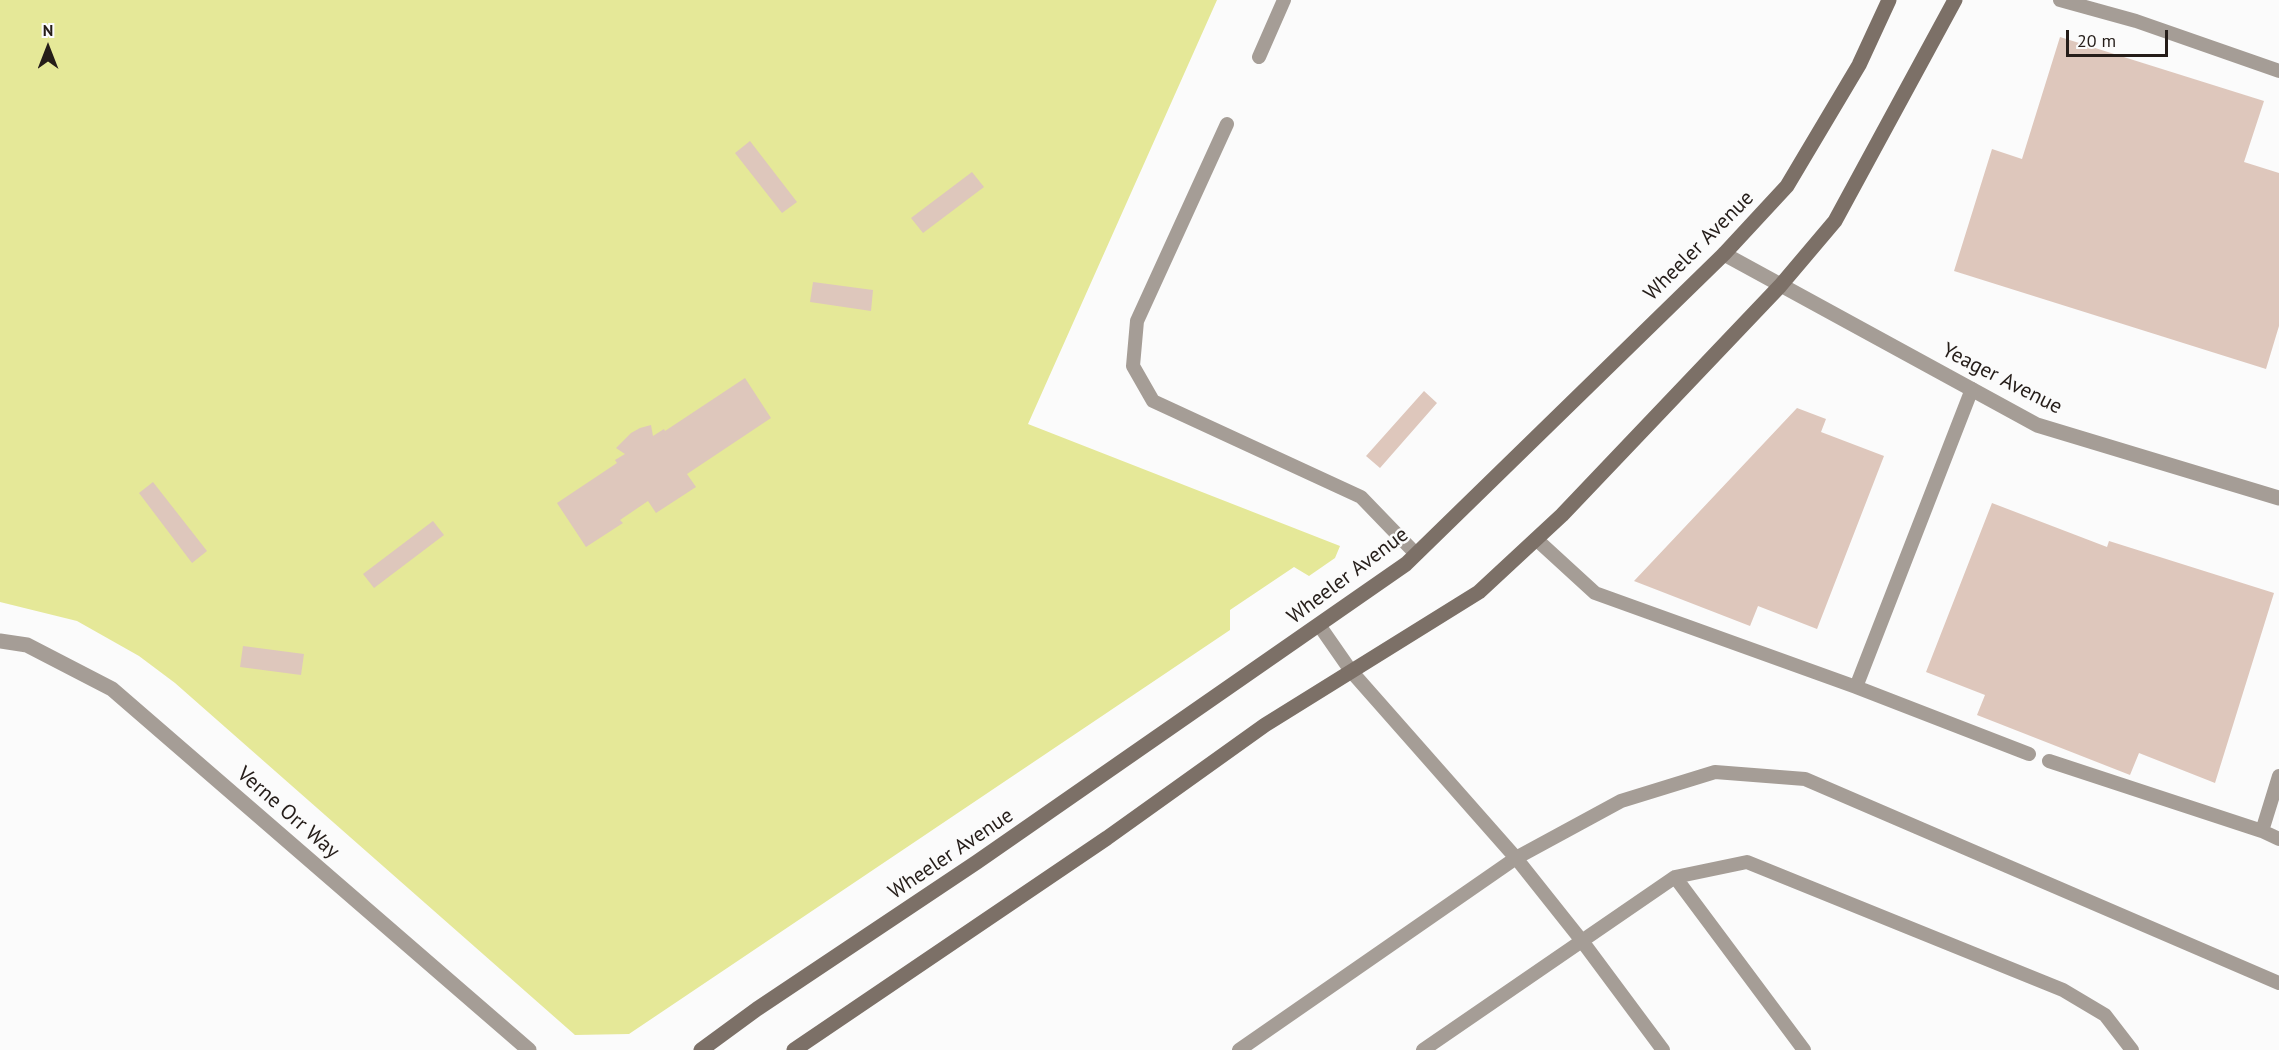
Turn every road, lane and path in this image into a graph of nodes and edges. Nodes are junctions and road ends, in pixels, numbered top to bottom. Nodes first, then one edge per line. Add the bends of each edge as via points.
1 (1284, 0) edge
2 (1889, 0) edge
3 (1955, 0) edge
4 (2060, 0) edge
5 (1259, 57) dead end
6 (2279, 71) edge
7 (1227, 124) dead end
8 (1724, 254) junction
9 (1780, 286) junction
10 (1972, 390) junction
11 (2279, 498) edge
12 (1536, 539) junction
13 (1416, 554) junction
14 (1319, 625) junction
15 (0, 641) edge
16 (1351, 671) junction
17 (1856, 687) junction
18 (2029, 754) dead end
19 (2049, 761) dead end
20 (2279, 776) edge
21 (2262, 831) junction
22 (2279, 839) edge
23 (1516, 858) junction
24 (1675, 877) junction
25 (1582, 941) junction
26 (2279, 983) edge
27 (529, 1050) edge
28 (701, 1050) edge
29 (794, 1050) edge
30 (1239, 1050) edge
31 (1423, 1050) edge
32 (1663, 1050) edge
33 (1804, 1050) edge
34 (2132, 1050) edge

1 - 5 lane
2 - 8 street, Wheeler Avenue via 1859,65 1787,186
3 - 9 street via 1835,221
4 - 6 lane via 2136,21
7 - 13 lane via 1137,321 1133,366 1153,401 1361,497
8 - 9 street, Yeager Avenue
8 - 13 street, Wheeler Avenue
9 - 10 street, Yeager Avenue
9 - 12 street
10 - 11 street, Yeager Avenue via 2037,425
10 - 17 lane
12 - 16 street via 1479,592
12 - 17 lane via 1595,593
13 - 14 street, Wheeler Avenue
14 - 16 lane
14 - 28 street, Wheeler Avenue
15 - 27 street, Verne Orr Way via 27,645 112,689
16 - 23 lane
16 - 29 street via 1265,725 1107,838
17 - 18 lane
19 - 21 lane
20 - 21 lane
21 - 22 lane
23 - 25 lane
23 - 26 lane via 1621,801 1715,772 1805,779
23 - 30 lane
24 - 25 lane
24 - 33 lane
24 - 34 lane via 1747,861 2063,990 2105,1015
25 - 31 lane
25 - 32 lane

